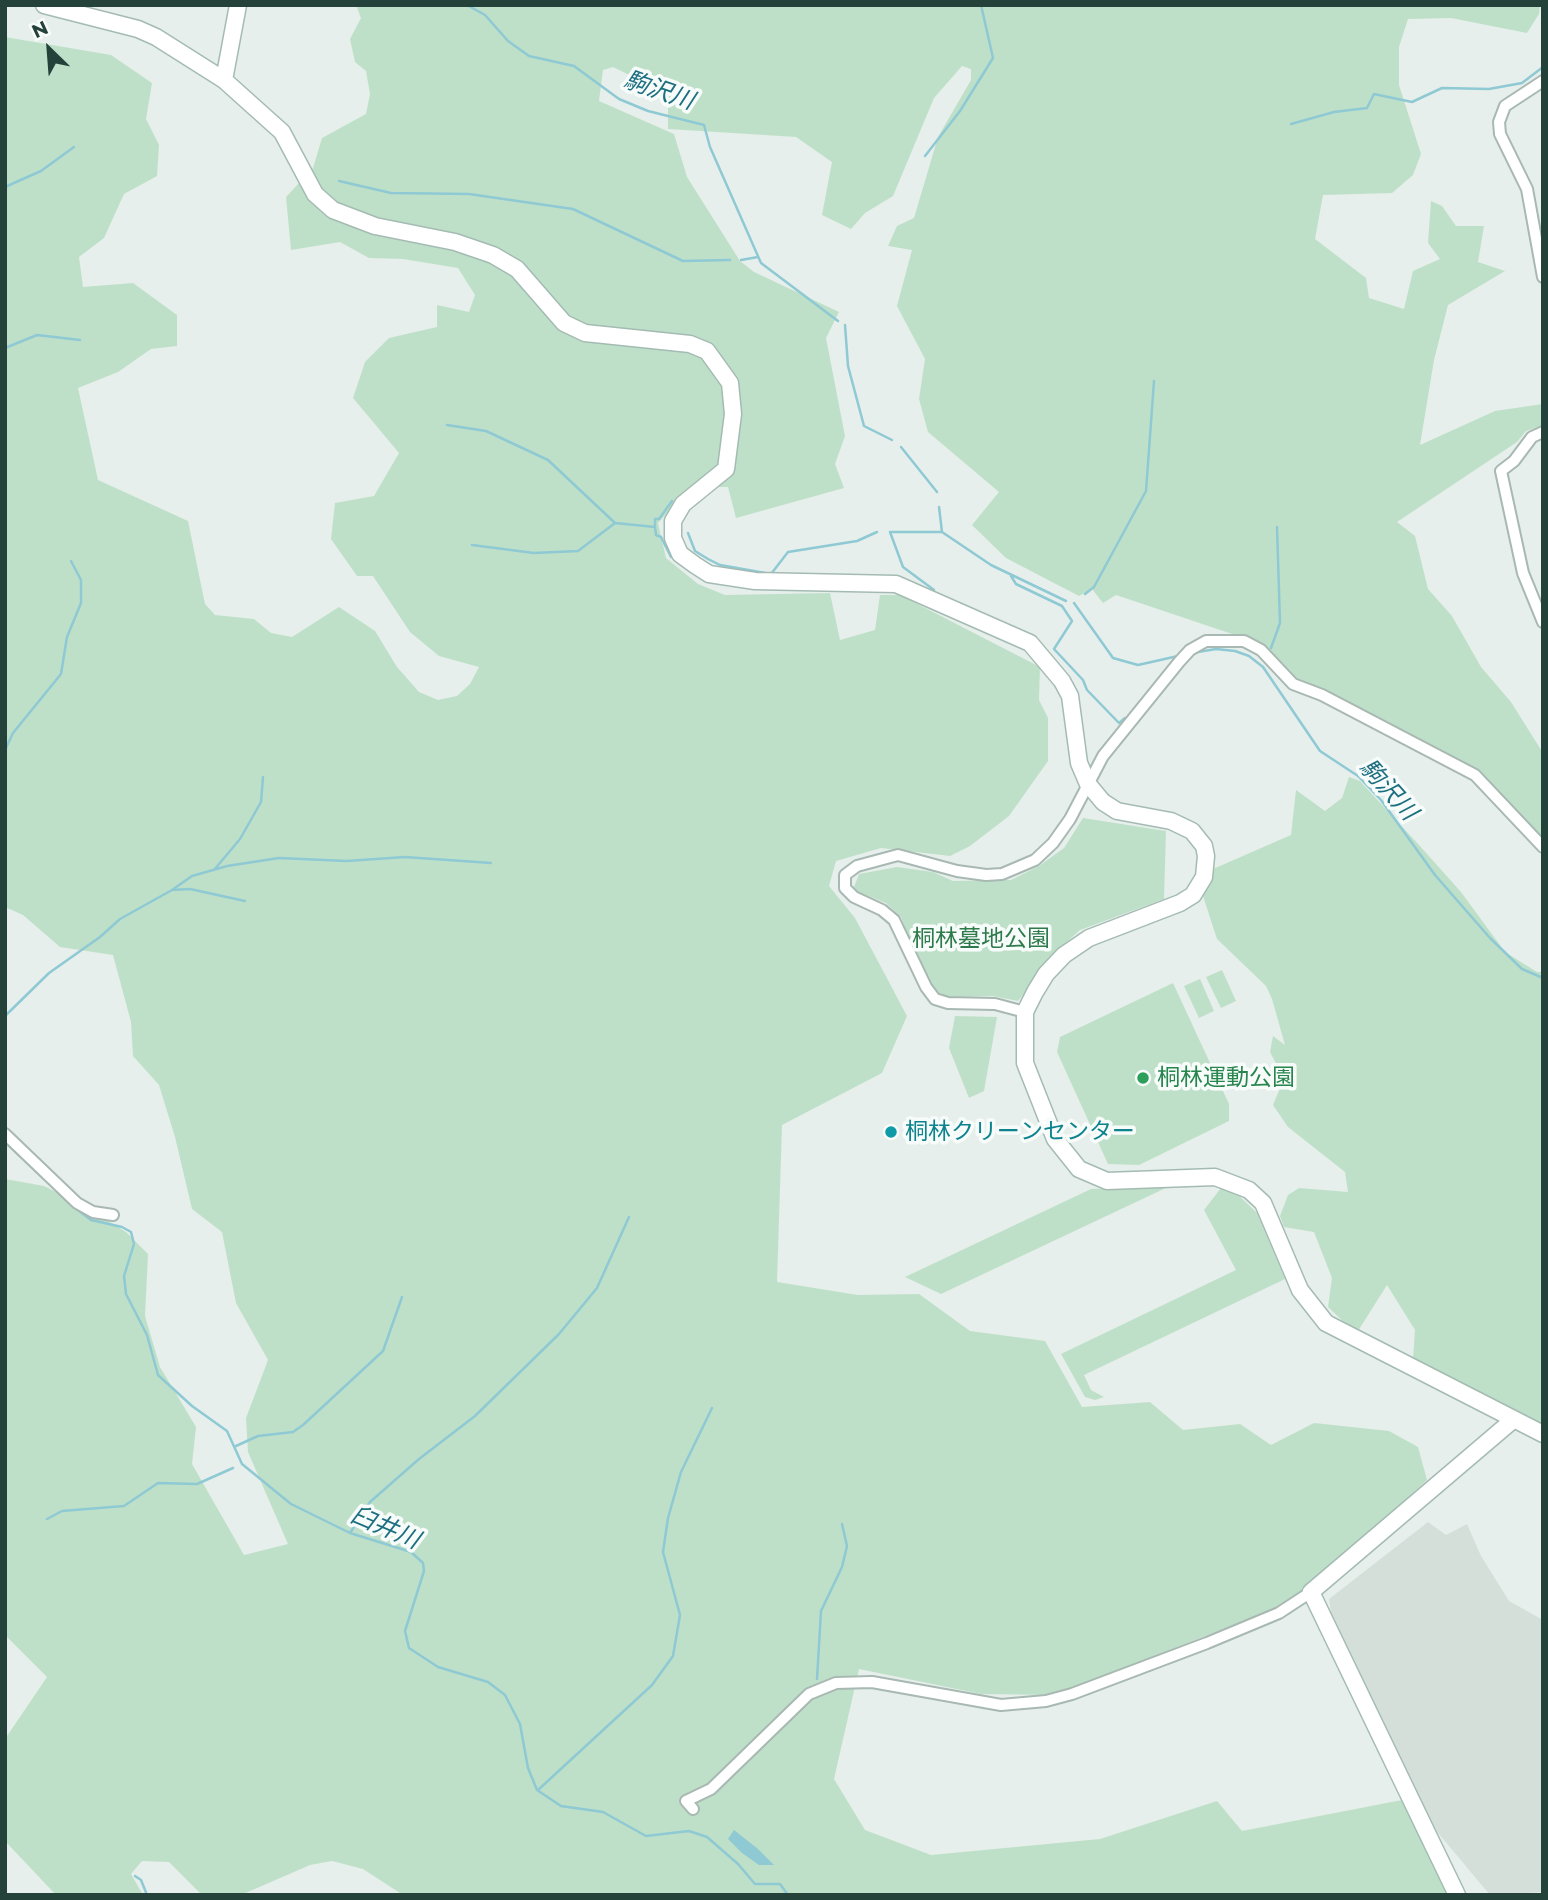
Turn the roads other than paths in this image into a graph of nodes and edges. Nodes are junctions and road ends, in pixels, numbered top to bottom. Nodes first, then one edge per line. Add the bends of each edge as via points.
1 (44, 5) edge
2 (238, 5) edge
3 (224, 80) junction
4 (1543, 80) edge
5 (1543, 277) edge
6 (1543, 432) edge
7 (1543, 622) edge
8 (1088, 784) junction
9 (1543, 847) edge
10 (1025, 1012) junction
11 (5, 1134) edge
12 (113, 1215) dead end
13 (1513, 1420) junction
14 (1543, 1434) edge
15 (1311, 1592) junction
16 (693, 1809) dead end
17 (1457, 1895) edge

1 - 3 street via 138,29
2 - 3 street
3 - 8 street via 282,132 315,194 333,210 375,226 455,242 493,255 517,269 564,323 585,333 690,344 707,351 730,383 730,451 726,469 683,504 673,521 673,538 680,554 709,574 724,577 896,584 1030,643 1070,696 1079,762
4 - 5 street via 1505,106 1499,121 1500,134 1527,189
6 - 7 street via 1532,437 1501,471 1523,573
8 - 9 street via 1103,756 1190,650 1206,641 1244,641 1261,650 1293,684 1475,775
8 - 10 street via 1103,803 1117,811 1171,821 1192,831 1204,846 1204,877 1200,887 1180,903 1089,937 1046,974
8 - 10 street via 1054,843 1016,869 1002,874 967,872 898,855 858,866 845,875 845,888 854,897 894,920 935,999 995,1004
10 - 13 street via 1023,1042 1029,1073 1055,1139 1079,1169 1107,1181 1216,1177 1237,1183 1263,1203 1300,1290 1326,1323
11 - 12 street via 77,1203
13 - 14 street
13 - 15 street
15 - 16 street via 1279,1613 1207,1643 1046,1701 1001,1705 872,1682 836,1683 809,1694 710,1789 686,1801
15 - 17 street

